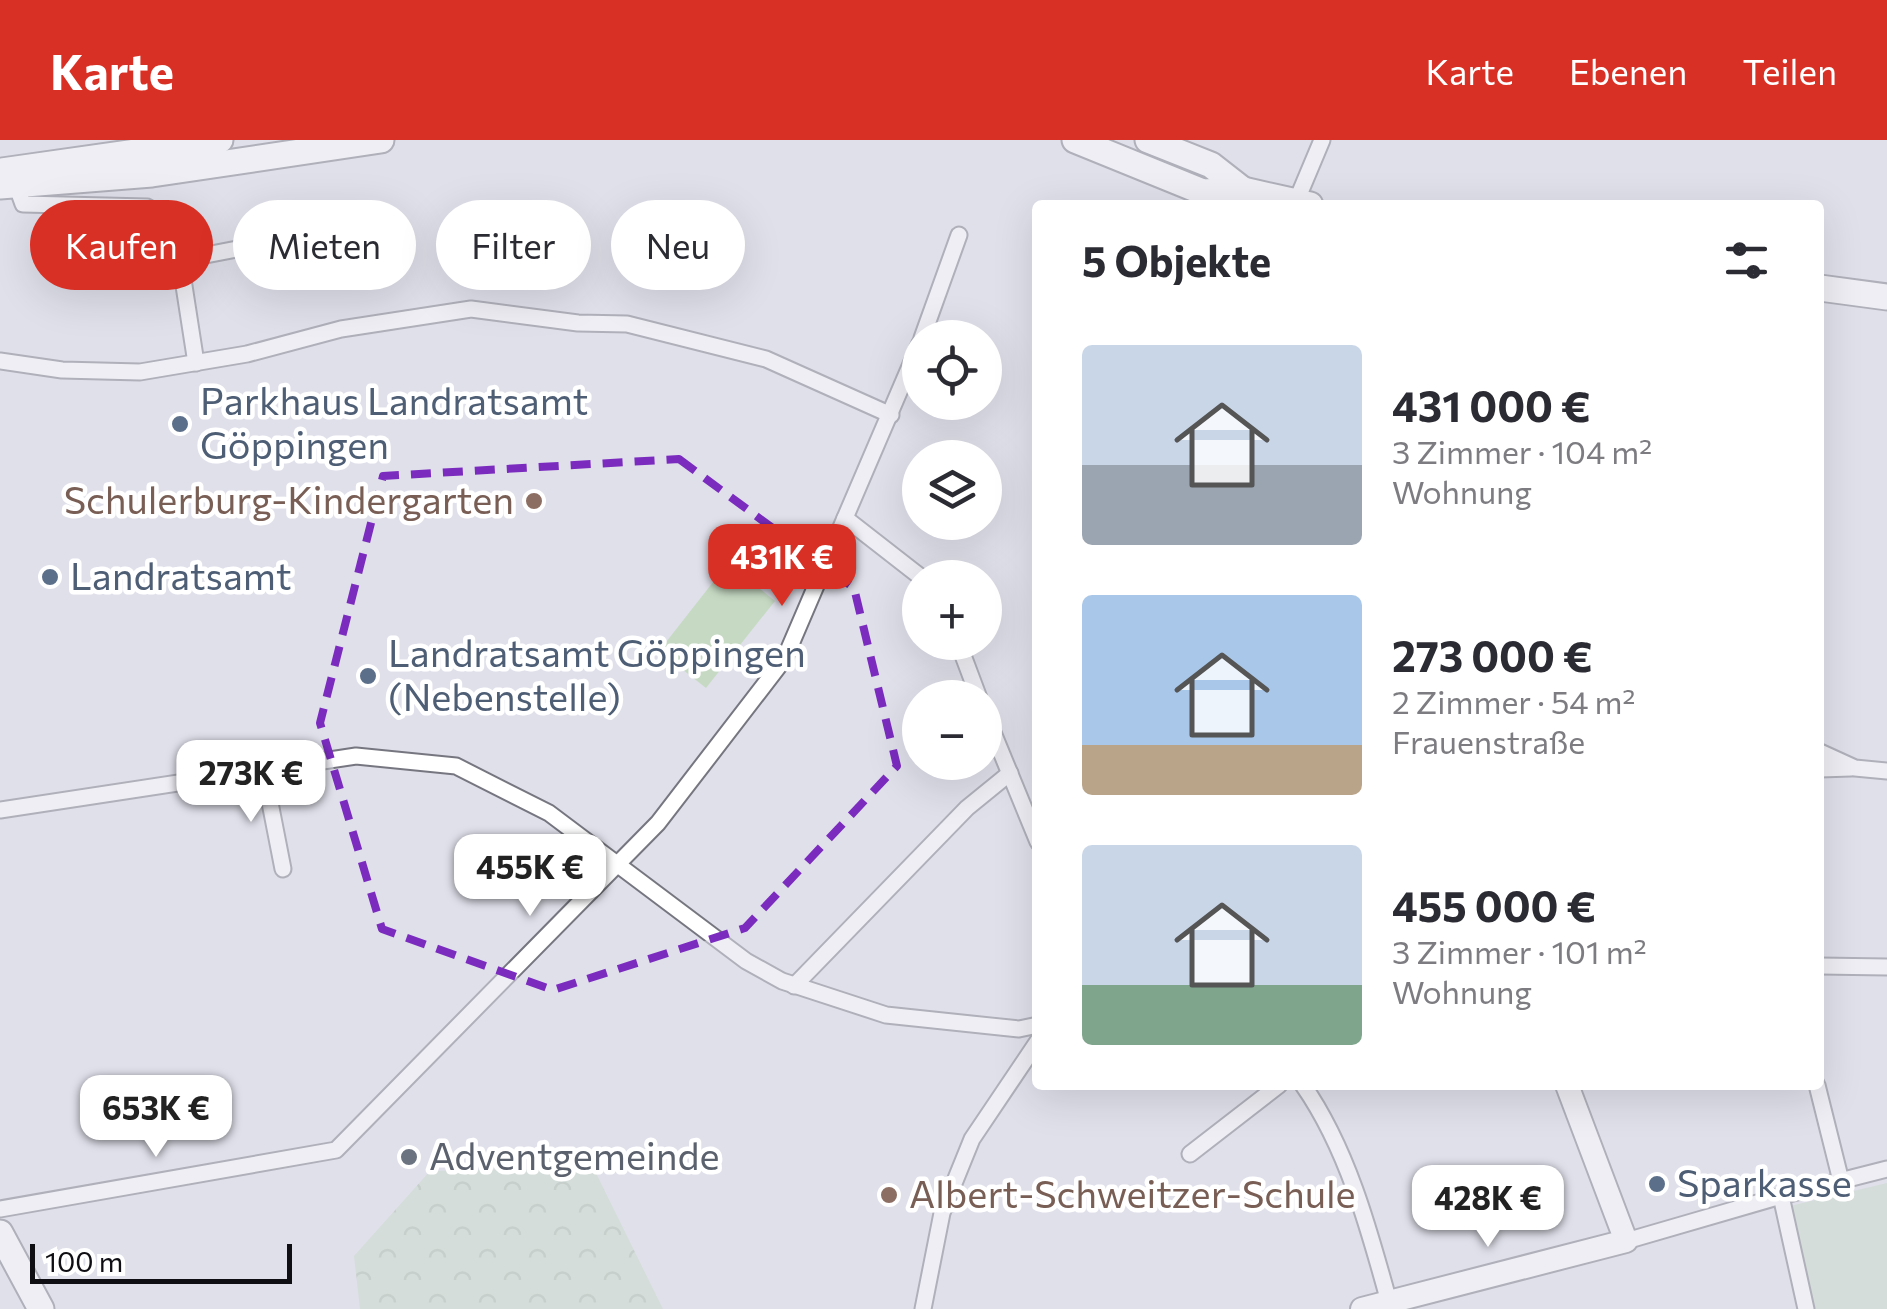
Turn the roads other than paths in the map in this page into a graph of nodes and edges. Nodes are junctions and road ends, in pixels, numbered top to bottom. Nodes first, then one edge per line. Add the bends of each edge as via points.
1 (220, 140) edge
2 (380, 140) edge
3 (1075, 140) edge
4 (1148, 140) edge
5 (1322, 140) edge
6 (7, 178) edge
7 (1243, 190) junction
8 (1284, 200) edge
9 (1301, 200) edge
10 (30, 204) edge
11 (960, 236) dead end
12 (1824, 289) edge
13 (185, 290) edge
14 (1887, 297) edge
15 (928, 320) edge
16 (0, 361) edge
17 (196, 363) junction
18 (902, 388) edge
19 (891, 415) junction
20 (845, 518) junction
21 (902, 562) edge
22 (1002, 754) edge
23 (1824, 754) edge
24 (1824, 768) edge
25 (1854, 768) junction
26 (1887, 771) edge
27 (264, 772) junction
28 (1010, 773) junction
29 (0, 810) edge
30 (1032, 827) edge
31 (619, 862) junction
32 (283, 869) dead end
33 (1824, 966) edge
34 (1887, 968) edge
35 (794, 986) junction
36 (1032, 1027) edge
37 (1032, 1050) edge
38 (1272, 1090) edge
39 (1305, 1090) edge
40 (1568, 1090) edge
41 (1817, 1090) edge
42 (1190, 1154) dead end
43 (1887, 1169) edge
44 (1841, 1181) junction
45 (1781, 1196) junction
46 (0, 1209) edge
47 (0, 1233) edge
48 (1626, 1241) junction
49 (1389, 1302) junction
50 (42, 1309) edge
51 (923, 1309) edge
52 (1362, 1309) edge
53 (1806, 1309) edge

1 - 6 main road
2 - 6 main road via 152,174
3 - 7 main road via 1203,192
4 - 7 main road via 1210,165
5 - 9 street
6 - 10 street via 23,204
7 - 8 main road
11 - 15 street
12 - 14 main road
13 - 17 street
16 - 17 street via 140,372
17 - 19 street via 340,328 471,308 627,324 766,359
18 - 19 street
19 - 20 street
20 - 21 street
20 - 31 street via 784,658 658,823
22 - 28 street
23 - 25 street
24 - 25 street
25 - 26 street
27 - 29 street
27 - 31 street via 356,756 456,766 549,813
27 - 32 street
28 - 30 street
28 - 35 street via 967,808
31 - 35 street via 746,961
31 - 46 street via 336,1150
33 - 34 street
35 - 36 street via 886,1015
37 - 51 street via 972,1138 942,1213
38 - 42 street
39 - 49 street via 1342,1160
40 - 48 street
41 - 44 street
43 - 44 street
44 - 45 street
45 - 48 street
45 - 53 street
47 - 50 main road
48 - 49 street
49 - 52 street

